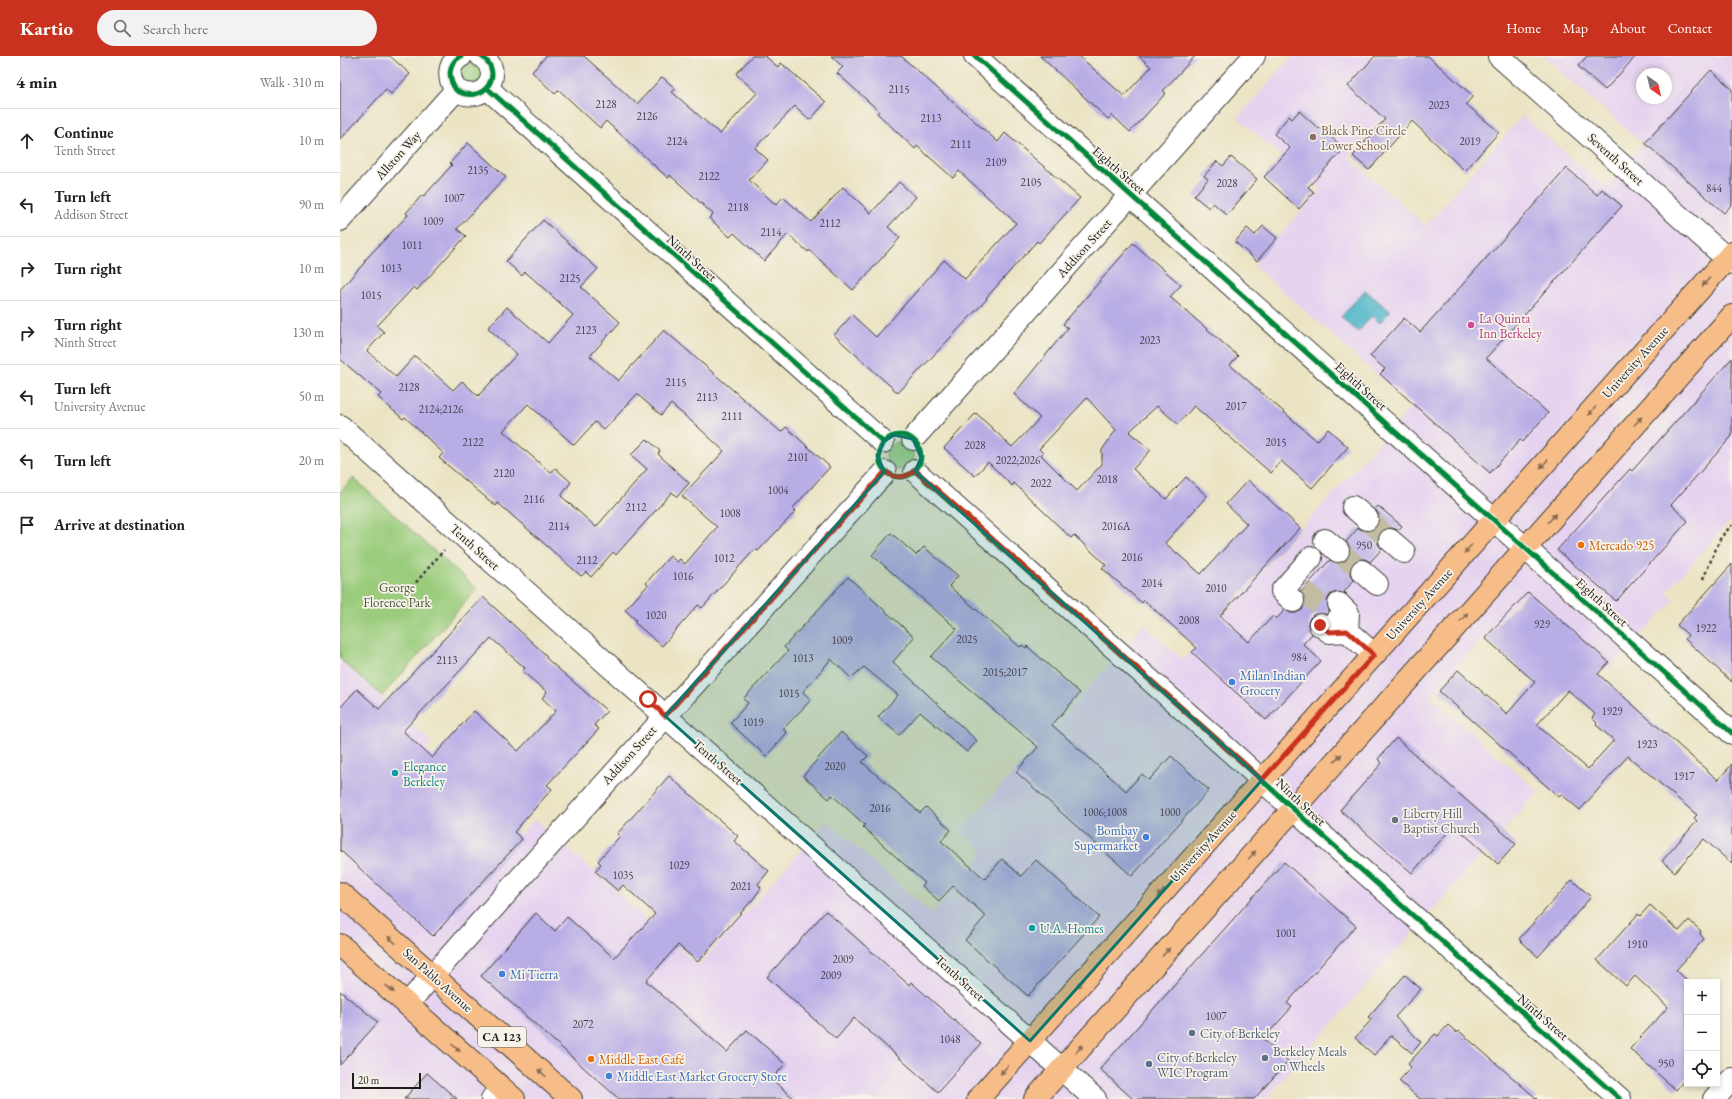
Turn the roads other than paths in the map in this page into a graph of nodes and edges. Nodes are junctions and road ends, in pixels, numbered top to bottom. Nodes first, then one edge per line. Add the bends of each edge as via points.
1 (975, 56) edge
2 (1254, 56) edge
3 (1499, 56) edge
4 (484, 57) edge
5 (455, 58) edge
6 (487, 88) junction
7 (456, 90) junction
8 (1131, 195) junction
9 (340, 220) edge
10 (1730, 258) edge
11 (1732, 316) edge
12 (340, 426) edge
13 (913, 439) junction
14 (883, 442) junction
15 (915, 470) junction
16 (885, 472) junction
17 (1494, 520) junction
18 (1526, 547) junction
19 (1330, 615) tunnel mouth
20 (1374, 655) junction
21 (665, 716) junction
22 (1732, 733) edge
23 (1262, 780) junction
24 (1293, 809) junction
25 (340, 893) edge
26 (340, 945) edge
27 (432, 975) junction
28 (407, 1004) junction
29 (1030, 1041) junction
30 (1062, 1069) junction
31 (1732, 1079) edge
32 (502, 1095) edge
33 (571, 1099) edge
34 (978, 1099) edge
35 (1035, 1099) edge
36 (1095, 1099) edge
37 (1620, 1099) edge
38 (1714, 1099) edge

1 - 8 street, Eighth Street
2 - 8 street, Addison Street
3 - 10 street, Seventh Street
4 - 6 street via 492,76
5 - 7 street via 450,76
6 - 7 street via 482,93 468,96
6 - 14 street, Ninth Street
7 - 9 street, Allston Way
8 - 13 street, Addison Street
8 - 17 street, Eighth Street
10 -> 17 main road, University Avenue
18 -> 11 main road
12 - 21 street, Tenth Street
13 - 14 street via 901,434
13 - 15 street via 918,444 921,458
14 - 16 street via 878,457
15 - 16 street via 910,475 897,477
15 - 23 street, Ninth Street
16 - 21 street, Addison Street
17 - 18 street, Eighth Street
17 -> 20 main road, University Avenue
18 - 22 street, Eighth Street
24 -> 18 main road
19 - 20 street via 1330,632 1347,631
20 - 23 main road, University Avenue
21 - 27 street, Addison Street
21 - 29 street, Tenth Street
23 - 24 street, Ninth Street
23 -> 29 main road, University Avenue
30 -> 24 main road
24 - 37 street, Ninth Street
27 -> 25 main road, San Pablo Avenue / CA 123
26 -> 28 main road, CA 123
27 - 28 street, Addison Street
33 -> 27 main road, San Pablo Avenue / CA 123
28 -> 32 main road, CA 123
29 - 30 street, Tenth Street
29 -> 34 main road, University Avenue
30 - 35 main road
30 - 36 street, Tenth Street
31 - 38 street

